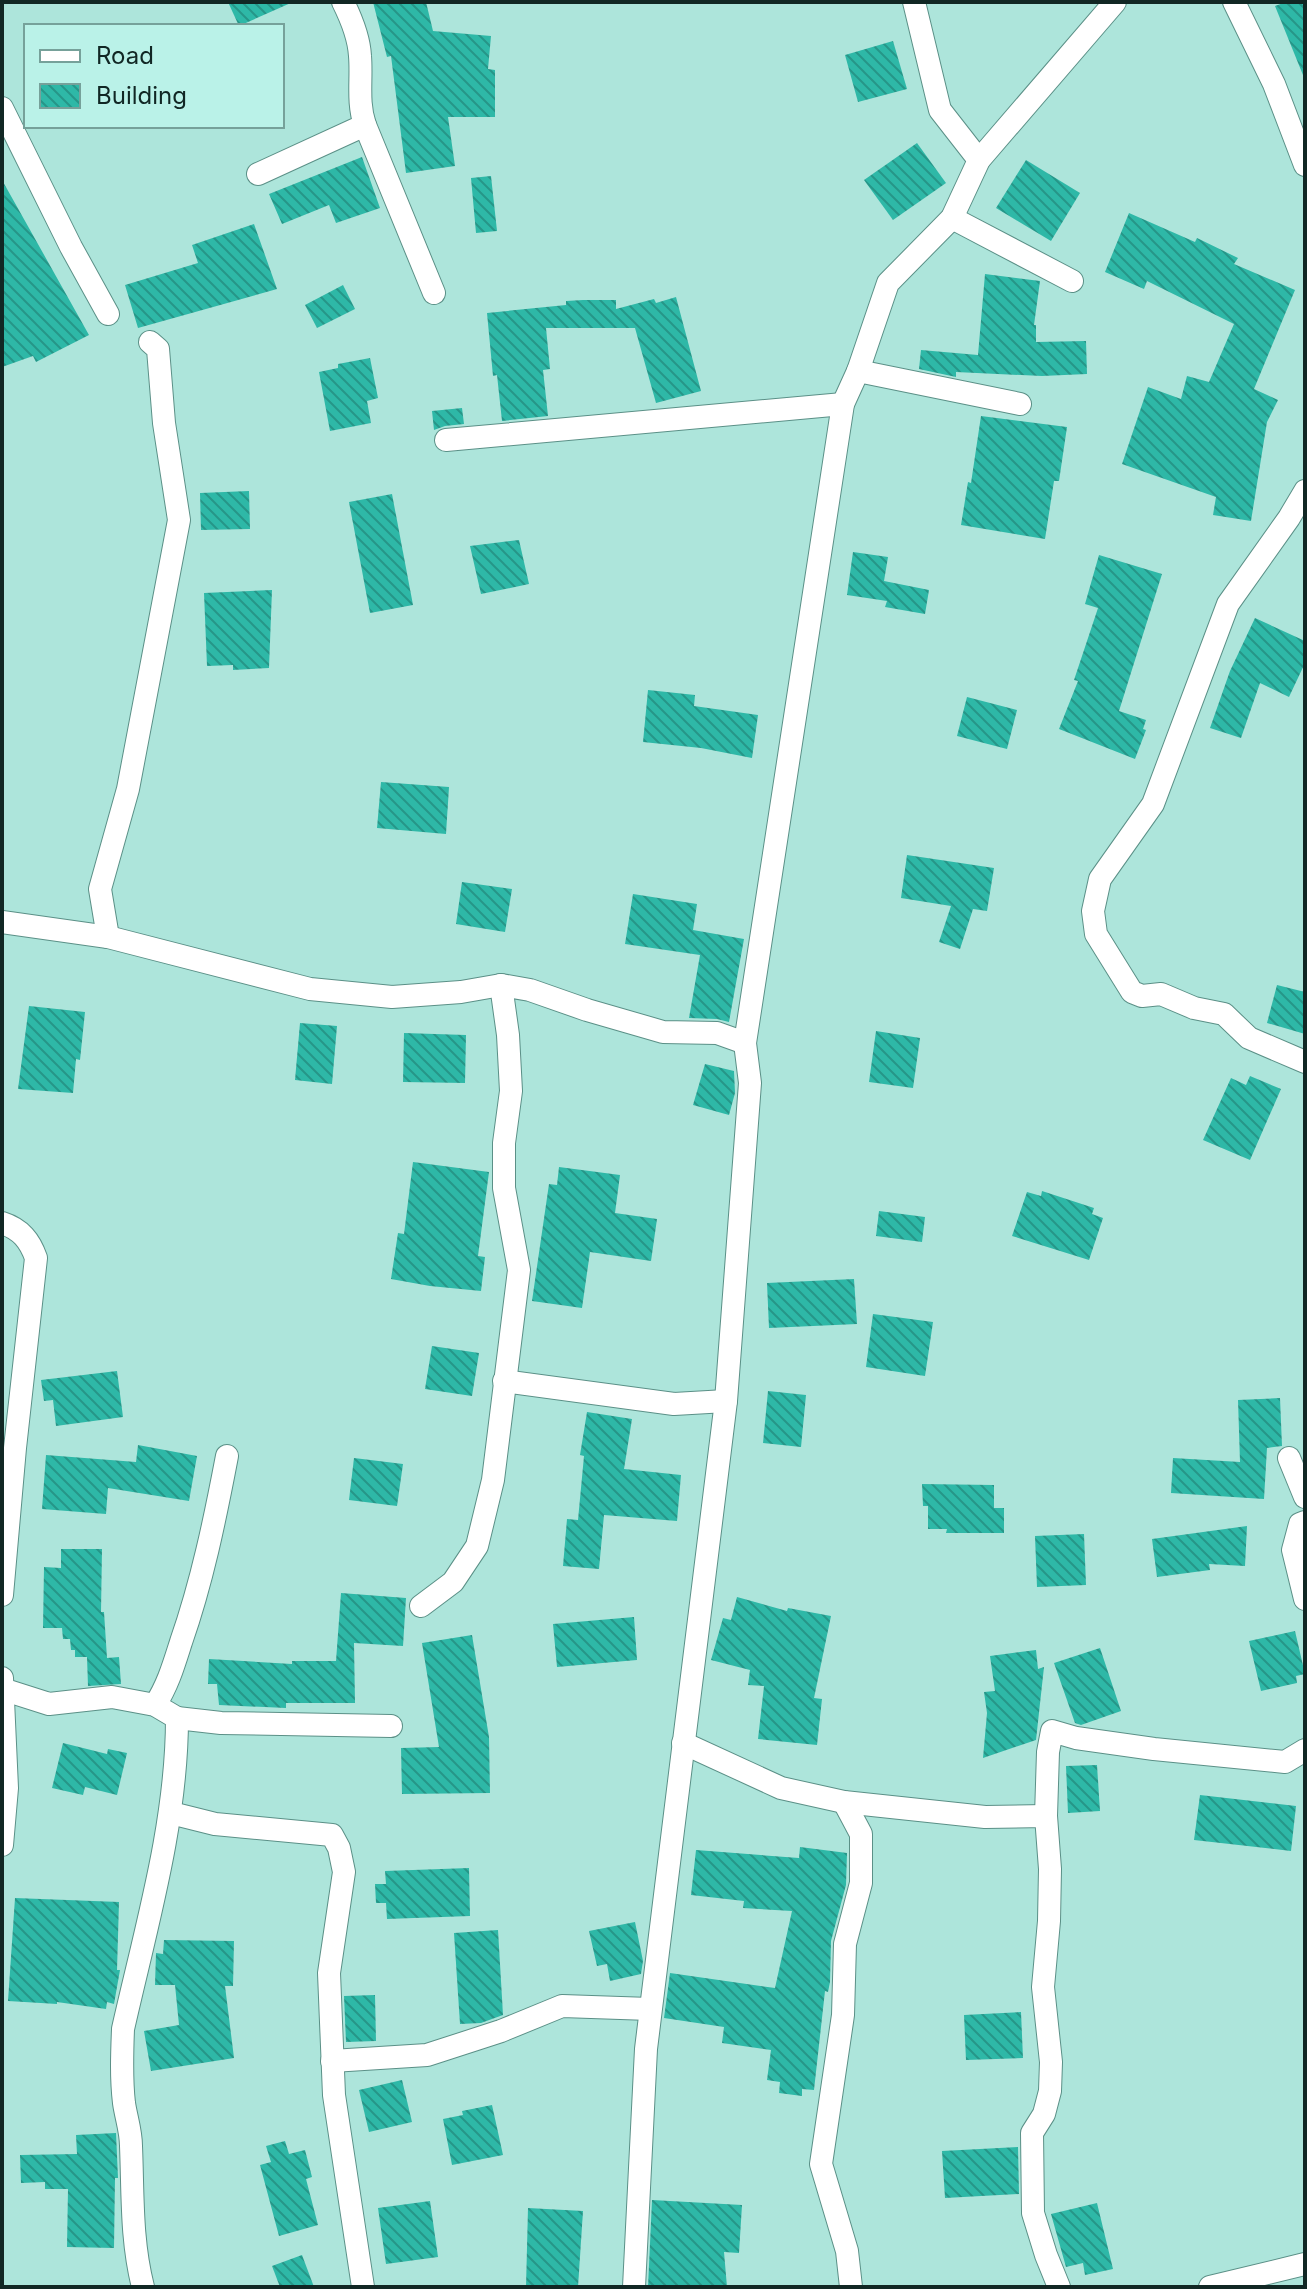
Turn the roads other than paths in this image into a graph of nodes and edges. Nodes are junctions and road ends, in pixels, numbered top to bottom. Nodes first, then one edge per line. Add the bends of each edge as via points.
1 (343, 2) edge
2 (914, 2) edge
3 (1115, 2) edge
4 (1234, 2) edge
5 (2, 108) edge
6 (365, 125) junction
7 (1303, 155) edge
8 (979, 160) junction
9 (258, 174) dead end
10 (952, 218) junction
11 (1072, 281) dead end
12 (434, 293) dead end
13 (108, 314) dead end
14 (150, 342) dead end
15 (858, 371) junction
16 (843, 404) junction
17 (1020, 404) dead end
18 (446, 440) dead end
19 (1305, 491) edge
20 (2, 922) edge
21 (108, 937) junction
22 (501, 985) junction
23 (745, 1043) junction
24 (1305, 1062) edge
25 (2, 1223) edge
26 (504, 1381) junction
27 (726, 1401) junction
28 (227, 1456) dead end
29 (1289, 1458) dead end
30 (1305, 1497) edge
31 (1305, 1522) edge
32 (2, 1595) edge
33 (1305, 1599) edge
34 (421, 1606) dead end
35 (2, 1678) edge
36 (2, 1689) edge
37 (155, 1705) junction
38 (177, 1718) junction
39 (391, 1726) dead end
40 (683, 1743) junction
41 (1305, 1750) edge
42 (844, 1802) junction
43 (171, 1813) junction
44 (1046, 1816) junction
45 (2, 1845) edge
46 (650, 2009) junction
47 (332, 2061) junction
48 (1305, 2264) edge
49 (143, 2287) edge
50 (363, 2287) edge
51 (634, 2287) edge
52 (851, 2287) edge
53 (1059, 2287) edge
54 (1210, 2287) edge

1 - 6 street via 360,53 360,111
2 - 8 street via 940,110
3 - 8 street
4 - 7 street
5 - 13 street
6 - 9 street
6 - 12 street
8 - 10 street
10 - 11 street
10 - 15 street via 888,283
14 - 21 street via 158,349 179,520 128,789 100,889
15 - 16 street
15 - 17 street
16 - 18 street
16 - 23 street
19 - 24 street via 1228,604 1153,804 1100,879 1093,911 1096,934 1132,992 1161,994 1224,1014 1249,1038
20 - 21 street
21 - 22 street via 310,989 392,997
22 - 23 street via 663,1032 717,1033
22 - 26 street via 511,1091 504,1188 519,1270
23 - 27 street via 750,1083
25 - 32 street via 29,1240 36,1258
26 - 27 street via 674,1404
26 - 34 street via 493,1480 477,1546 453,1582
27 - 40 street
28 - 37 street via 189,1619
29 - 30 street
31 - 33 street via 1293,1550
35 - 36 street
36 - 37 street via 49,1704 112,1697
36 - 45 street via 7,1788
37 - 38 street
38 - 39 street
38 - 43 street
40 - 42 street via 781,1788
40 - 46 street
41 - 44 street via 1285,1762 1154,1749 1052,1731
42 - 44 street via 985,1817
42 - 52 street via 861,1834 861,1883 845,1944 843,2015 821,2164 847,2251
43 - 47 street via 215,1824 332,1835 344,1872 329,1973
43 - 49 street via 123,2029 131,2196
44 - 53 street via 1049,1882 1043,1987 1051,2062 1044,2114 1032,2133 1033,2213
46 - 47 street via 562,2006 427,2055
46 - 51 street
47 - 50 street
48 - 54 street

